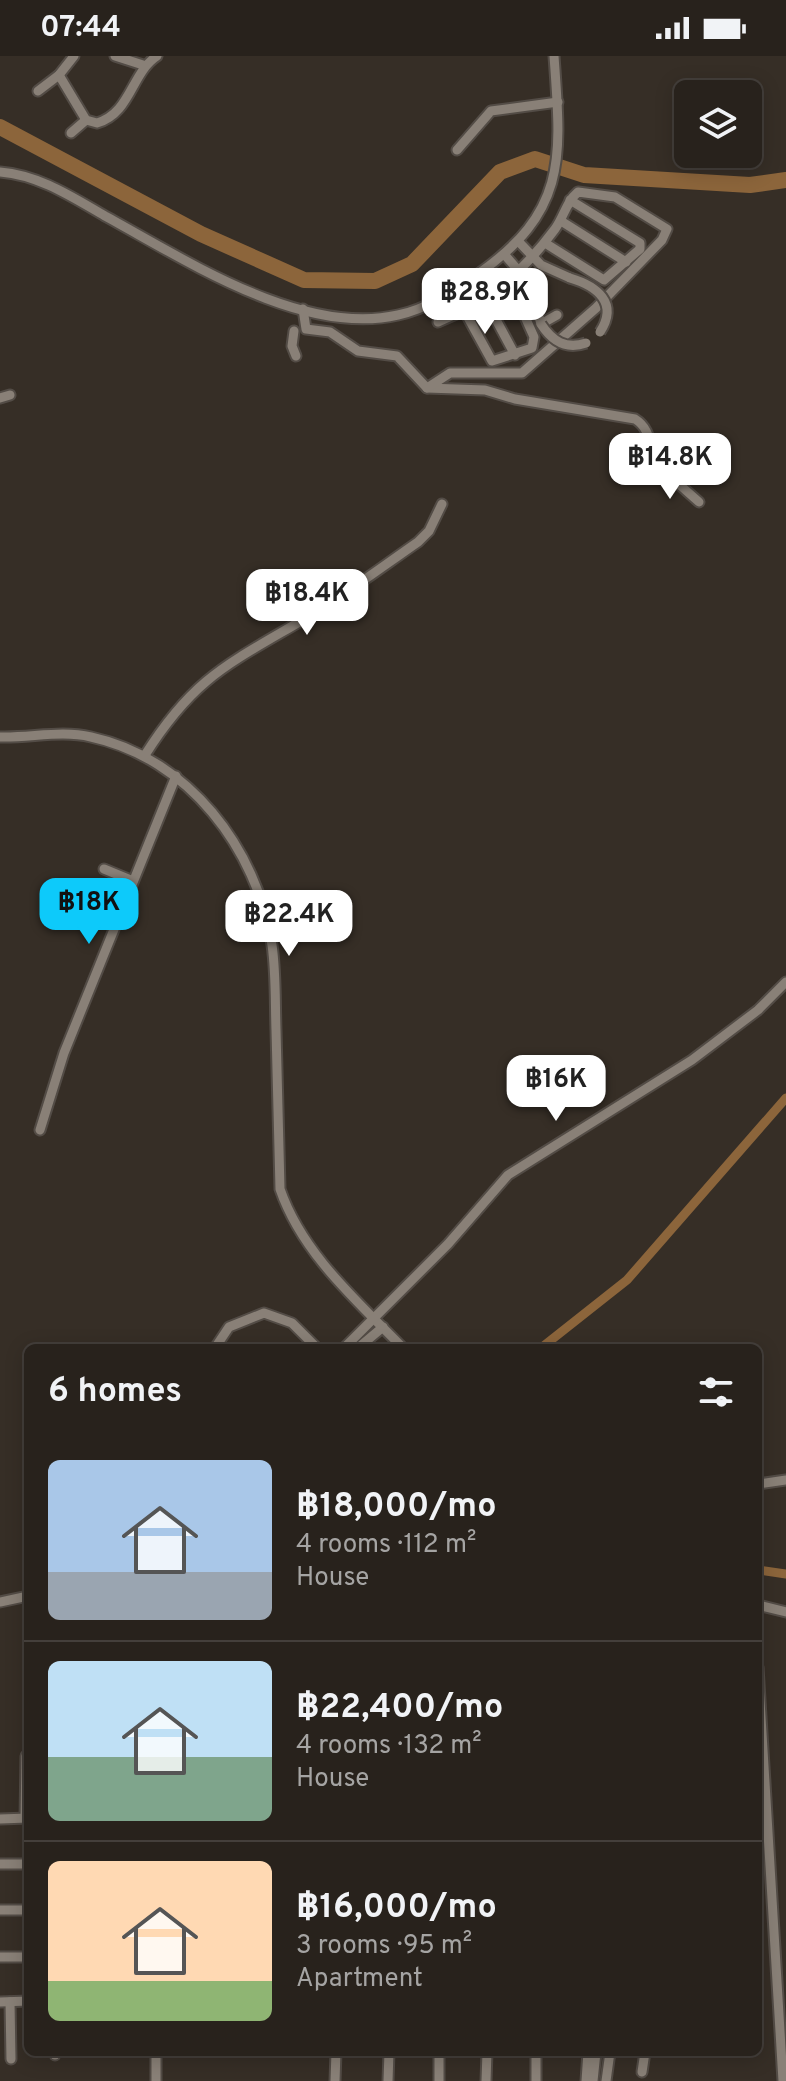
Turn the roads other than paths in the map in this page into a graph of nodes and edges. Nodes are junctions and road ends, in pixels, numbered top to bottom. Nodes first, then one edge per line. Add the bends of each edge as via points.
1 (74, 56) edge
2 (115, 56) edge
3 (157, 56) edge
4 (554, 56) edge
5 (143, 65) junction
6 (59, 75) junction
7 (38, 91) dead end
8 (558, 102) junction
9 (86, 120) junction
10 (71, 133) dead end
11 (457, 150) dead end
12 (0, 172) edge
13 (570, 200) junction
14 (561, 221) junction
15 (518, 241) junction
16 (545, 243) junction
17 (504, 254) junction
18 (534, 257) junction
19 (626, 262) junction
20 (520, 272) junction
21 (509, 281) junction
22 (486, 301) junction
23 (303, 309) junction
24 (465, 312) junction
25 (557, 315) dead end
26 (438, 322) dead end
27 (541, 324) junction
28 (294, 331) dead end
29 (600, 332) dead end
30 (586, 343) dead end
31 (515, 355) junction
32 (296, 356) dead end
33 (427, 388) junction
34 (702, 441) dead end
35 (664, 471) junction
36 (699, 502) dead end
37 (442, 504) dead end
38 (0, 737) edge
39 (145, 755) junction
40 (176, 776) junction
41 (104, 869) dead end
42 (133, 881) junction
43 (786, 982) edge
44 (40, 1130) dead end
45 (373, 1317) junction
46 (383, 1327) junction
47 (218, 1344) edge
48 (313, 1344) edge
49 (358, 1344) edge
50 (358, 1344) edge
51 (399, 1344) edge
52 (786, 1480) edge
53 (762, 1483) edge
54 (24, 1597) edge
55 (0, 1602) edge
56 (762, 1606) edge
57 (786, 1612) edge
58 (762, 1730) edge
59 (24, 1818) edge
60 (0, 1819) edge
61 (0, 1864) edge
62 (24, 1864) edge
63 (786, 1902) edge
64 (773, 1903) junction
65 (0, 1910) edge
66 (24, 1910) edge
67 (0, 1957) edge
68 (24, 1957) edge
69 (5, 2002) edge
70 (156, 2056) edge
71 (336, 2056) edge
72 (389, 2056) edge
73 (439, 2056) edge
74 (487, 2056) edge
75 (536, 2056) edge
76 (588, 2056) edge
77 (596, 2056) edge
78 (609, 2056) edge
79 (644, 2056) edge
80 (11, 2059) dead end
81 (642, 2072) dead end
82 (784, 2080) edge
83 (156, 2081) edge
84 (336, 2081) edge
85 (388, 2081) edge
86 (439, 2081) edge
87 (486, 2081) edge
88 (536, 2081) edge
89 (586, 2081) edge
90 (593, 2081) edge
91 (606, 2081) edge

1 - 6 street
2 - 5 street
3 - 5 street
4 - 8 street
5 - 9 street via 135,88 114,114 97,123
6 - 7 street
6 - 9 street
8 - 11 street via 491,111
8 - 15 street via 561,145 556,173 536,217
9 - 10 street
12 - 23 street via 46,184 204,270
13 - 14 street
13 - 19 street via 640,243
13 - 33 street via 578,192 615,197 661,223 666,233 596,308 522,373 450,373
14 - 16 street
14 - 19 street
15 - 17 street
15 - 18 street
16 - 18 street
16 - 19 street via 604,280
17 - 20 street
17 - 23 street via 444,296 394,316 347,318
18 - 20 street
18 - 29 street, bridge via 553,273 599,290 608,316
20 - 21 street
20 - 27 street via 530,284
21 - 22 street
21 - 31 street via 535,341 532,348
22 - 24 street
22 - 31 street
23 - 33 street via 306,329 330,332 358,351 397,356
24 - 26 street
24 - 31 street via 489,359
25 - 27 street
27 - 30 street, bridge via 561,344
28 - 32 street
33 - 35 street via 485,390 635,419 647,430 652,458
34 - 35 street via 670,454
35 - 36 street
37 - 39 street via 418,542 205,680
38 - 39 street via 88,736
39 - 40 street
40 - 42 street
40 - 45 street via 207,803 226,830 261,901 272,945 280,1189 289,1215 301,1238
41 - 42 street
42 - 44 street via 64,1053
43 - 45 street via 692,1060 508,1175 448,1244
45 - 46 street
45 - 49 street
46 - 50 street
46 - 51 street
47 - 48 street via 229,1327 264,1313 292,1323
52 - 53 street
54 - 55 street
56 - 57 street
58 - 64 street
59 - 60 street
61 - 62 street
63 - 64 street
64 - 82 street
65 - 66 street
67 - 68 street
69 - 80 street
70 - 83 street
71 - 84 street
72 - 85 street
73 - 86 street
74 - 87 street
75 - 88 street
76 - 89 street
77 - 90 street
78 - 91 street
79 - 81 street

